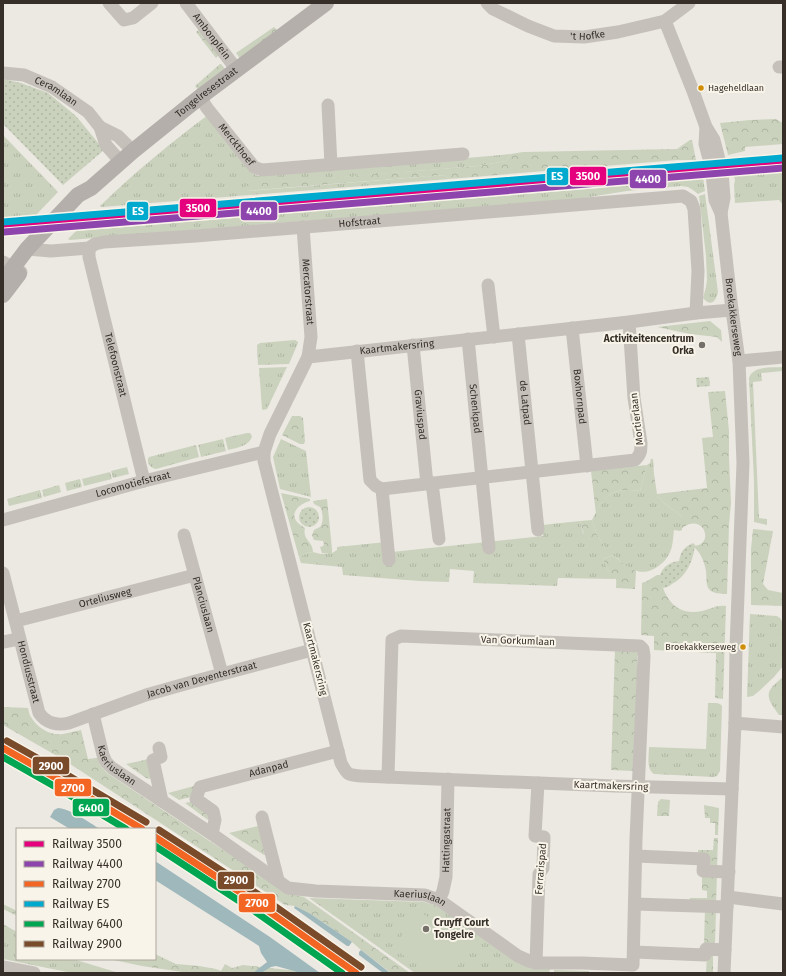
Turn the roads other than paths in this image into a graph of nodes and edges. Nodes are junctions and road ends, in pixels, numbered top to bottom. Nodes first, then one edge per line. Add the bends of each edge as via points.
1 (109, 3) edge
2 (152, 3) edge
3 (186, 3) edge
4 (326, 3) edge
5 (487, 3) edge
6 (689, 3) edge
7 (665, 21) junction
8 (237, 70) junction
9 (3, 73) edge
10 (200, 97) junction
11 (328, 105) dead end
12 (100, 127) junction
13 (133, 151) junction
14 (463, 154) dead end
15 (120, 161) junction
16 (331, 165) junction
17 (303, 227) junction
18 (89, 248) junction
19 (33, 250) junction
20 (12, 267) edge
21 (3, 281) edge
22 (488, 285) dead end
23 (3, 295) edge
24 (732, 310) junction
25 (696, 313) junction
26 (629, 322) junction
27 (572, 328) junction
28 (518, 334) junction
29 (494, 336) junction
30 (468, 339) junction
31 (413, 345) junction
32 (357, 351) junction
33 (308, 357) junction
34 (783, 357) edge
35 (740, 361) junction
36 (264, 452) junction
37 (587, 466) junction
38 (532, 472) junction
39 (482, 478) junction
40 (144, 481) junction
41 (430, 484) junction
42 (382, 489) junction
43 (3, 520) edge
44 (538, 530) dead end
45 (184, 535) dead end
46 (438, 539) dead end
47 (489, 548) dead end
48 (389, 560) dead end
49 (3, 573) edge
50 (195, 575) junction
51 (16, 621) junction
52 (19, 639) junction
53 (3, 642) edge
54 (312, 650) junction
55 (222, 674) junction
56 (93, 714) junction
57 (735, 723) junction
58 (783, 727) edge
59 (159, 748) dead end
60 (338, 752) junction
61 (388, 777) junction
62 (448, 779) junction
63 (538, 783) junction
64 (638, 787) junction
65 (732, 789) junction
66 (162, 801) junction
67 (262, 817) dead end
68 (212, 834) junction
69 (636, 856) junction
70 (729, 872) junction
71 (278, 880) junction
72 (440, 900) junction
73 (728, 902) junction
74 (635, 904) junction
75 (783, 904) edge
76 (725, 950) junction
77 (634, 952) junction
78 (536, 963) junction
79 (3, 967) edge
80 (593, 968) edge
81 (34, 973) edge
82 (724, 973) edge

1 - 2 street via 124,20 133,18
3 - 8 street, Ambonplein
4 - 8 main road, Tongelresestraat
5 - 7 street, 't Hofke via 493,10 554,36 584,37
6 - 7 street, 't Hofke
7 - 24 street, Broekakkerseweg via 706,127 705,144 716,169 715,200 722,213
8 - 10 main road, Tongelresestraat
9 - 12 street, Ceramlaan via 24,75 52,87 88,112
10 - 13 main road, Tongelresestraat
10 - 16 street, Merckthoef via 254,167 262,170
11 - 16 street
12 - 13 street, Ceramlaan via 118,136
12 - 15 street, Ceramlaan via 106,145
13 - 15 main road, Tongelresestraat
14 - 16 street, Merckthoef
15 - 19 main road, Tongelresestraat
17 - 18 street, Hofstraat via 104,242
17 - 25 street, Hofstraat via 683,196 691,201 694,209 698,271
17 - 33 street, Mercatorstraat via 311,338
18 - 19 street, Hofstraat
18 - 40 street, Telefoonstraat via 89,257
19 - 20 main road, Tongelresestraat
20 - 21 main road, Tongelresestraat
20 - 23 main road, Tongelresestraat
22 - 29 street
24 - 25 street, Kaartmakersring
24 - 35 street, Broekakkerseweg
25 - 26 street, Kaartmakersring
26 - 27 street, Kaartmakersring
26 - 37 street, Mortierlaan via 634,398 641,443 640,456 635,460
27 - 28 street, Kaartmakersring
27 - 37 street, Boxhornpad
28 - 29 street, Kaartmakersring
28 - 38 street, de Latpad
29 - 30 street, Kaartmakersring
30 - 31 street, Kaartmakersring
30 - 39 street, Schenkpad
31 - 32 street, Kaartmakersring
31 - 41 street, Graviuspad
32 - 33 street, Kaartmakersring
32 - 42 street via 370,480
33 - 36 street, Kaartmakersring via 270,434
34 - 35 street
35 - 57 street, Broekakkerseweg via 743,463
36 - 40 street, Locomotiefstraat
36 - 54 street, Kaartmakersring
37 - 38 street, Mortierlaan
38 - 39 street, Mortierlaan
38 - 44 street
39 - 41 street, Mortierlaan
39 - 47 street
40 - 43 street, Locomotiefstraat
41 - 42 street, Mortierlaan
41 - 46 street
42 - 48 street
45 - 50 street, Planciuslaan
49 - 51 street, Hondiusstraat
50 - 51 street, Orteliusweg
50 - 55 street, Planciuslaan
51 - 52 street, Hondiusstraat
52 - 53 street
52 - 56 street, Hondiusstraat via 42,718 61,725
54 - 55 street, Jacob van Deventerstraat
54 - 60 street, Kaartmakersring
55 - 56 street, Jacob van Deventerstraat via 146,695
56 - 66 street, Kaeriuslaan via 106,762
57 - 58 street
57 - 65 street, Broekakkerseweg
59 - 66 street via 161,757 153,760
60 - 61 street, Kaartmakersring via 346,773 353,776
60 - 68 street, Adanpad via 200,787 196,799 212,810 215,820
61 - 62 street, Kaartmakersring
61 - 64 street, Van Gorkumlaan via 392,640 408,636 640,646 644,656
62 - 63 street, Kaartmakersring
62 - 72 street, Hattingastraat via 446,877
63 - 64 street, Kaartmakersring
63 - 78 street, Ferrarispad via 536,836 544,837 543,868 539,874
64 - 65 street, Kaartmakersring
64 - 69 street
65 - 70 street, Broekakkerseweg
66 - 68 street, Kaeriuslaan
67 - 71 street
68 - 71 street, Kaeriuslaan
69 - 70 street via 704,859 703,871
69 - 74 street
70 - 73 street, Broekakkerseweg
71 - 72 street, Kaeriuslaan via 288,888 425,895
72 - 78 street, Kaeriuslaan via 518,956
73 - 74 street
73 - 75 street
73 - 76 street, Broekakkerseweg
74 - 77 street
76 - 77 street via 706,949 705,955
76 - 82 street, Broekakkerseweg
77 - 80 street, Kaeriuslaan via 633,965
78 - 80 street, Kaeriuslaan
79 - 81 street

